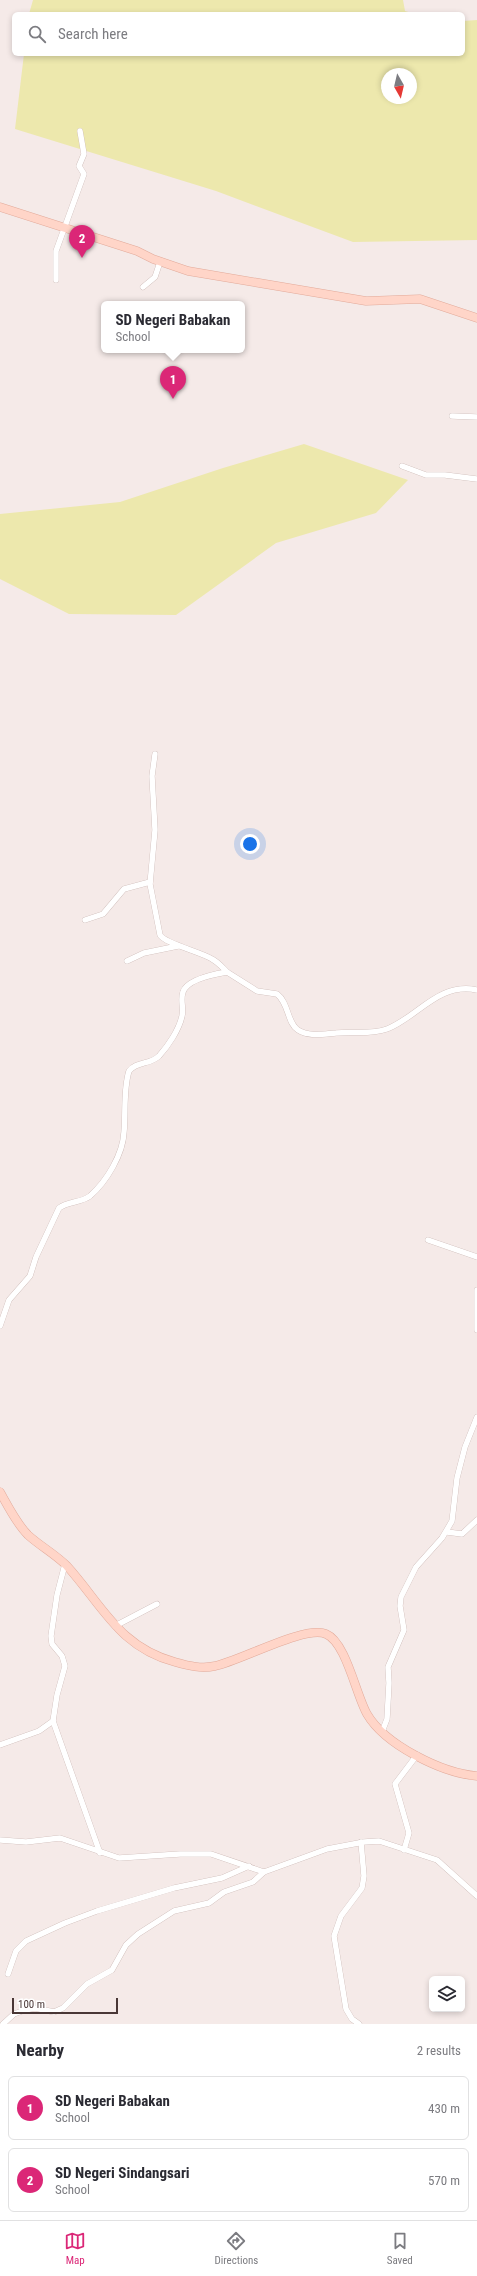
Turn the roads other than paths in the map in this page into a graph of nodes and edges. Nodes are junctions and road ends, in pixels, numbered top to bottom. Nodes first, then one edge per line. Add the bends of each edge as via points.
1 (80, 131) dead end
2 (0, 207) edge
3 (64, 227) junction
4 (160, 262) junction
5 (56, 280) dead end
6 (143, 287) dead end
7 (477, 318) edge
8 (452, 416) dead end
9 (477, 417) edge
10 (402, 466) dead end
11 (477, 479) edge
12 (154, 754) dead end
13 (150, 882) junction
14 (85, 920) dead end
15 (182, 946) junction
16 (127, 961) dead end
17 (227, 972) junction
18 (477, 990) edge
19 (428, 1240) dead end
20 (477, 1257) edge
21 (477, 1290) edge
22 (0, 1324) edge
23 (477, 1330) edge
24 (477, 1417) edge
25 (0, 1492) edge
26 (477, 1520) edge
27 (447, 1532) junction
28 (65, 1564) junction
29 (156, 1604) dead end
30 (115, 1626) junction
31 (53, 1721) junction
32 (382, 1732) junction
33 (0, 1745) edge
34 (417, 1755) junction
35 (477, 1776) edge
36 (0, 1840) edge
37 (361, 1842) junction
38 (404, 1850) junction
39 (100, 1853) junction
40 (249, 1866) junction
41 (264, 1872) junction
42 (477, 1896) edge
43 (8, 1974) dead end
44 (3, 2024) edge
45 (359, 2024) edge

1 - 3 street via 84,154 79,166 84,174
2 - 3 street
3 - 4 street via 137,251
3 - 5 street via 56,251
4 - 6 street via 155,277
4 - 7 street via 188,271 366,301 420,299
8 - 9 street
10 - 11 street via 426,475 445,474
12 - 13 street via 152,776 155,830
13 - 14 street via 124,889 103,914
13 - 15 street via 162,939
15 - 16 street via 144,954
15 - 17 street via 212,959
17 - 18 street via 257,991 277,994 287,1006 294,1027 318,1035 370,1033 382,1030 397,1024 423,1005 447,993 464,989
17 - 22 street via 203,977 188,985 183,992 182,1016 167,1045 157,1058 136,1065 129,1071 124,1138 115,1162 91,1195 59,1208 30,1276 9,1300
19 - 20 street
21 - 23 street
24 - 27 street via 465,1447 457,1478 452,1521
25 - 28 street via 25,1532
26 - 27 street via 462,1534
27 - 32 street via 416,1567 401,1596 404,1630 388,1667 387,1719
28 - 30 street
28 - 31 street via 51,1636 52,1644 62,1656 65,1666
29 - 30 street
30 - 32 street via 149,1653 200,1668 226,1663 298,1636 320,1632 326,1634 339,1646 360,1701 371,1720
31 - 33 street via 39,1731
31 - 39 street
32 - 34 street
34 - 35 street via 456,1772
34 - 38 street via 395,1784 409,1834
36 - 39 street via 26,1842 60,1838
37 - 38 street via 386,1842
37 - 41 street via 318,1852
37 - 45 street via 364,1876 362,1888 341,1916 334,1936 346,2009 352,2019
38 - 42 street via 441,1862
39 - 40 street via 119,1858 211,1854
40 - 41 street
40 - 43 street via 222,1878 174,1888 65,1923 26,1941 16,1951
41 - 44 street via 254,1882 224,1892 209,1903 174,1911 138,1934 126,1945 112,1970 87,1984 63,2008 54,2012 36,2008 24,2010 14,2014

